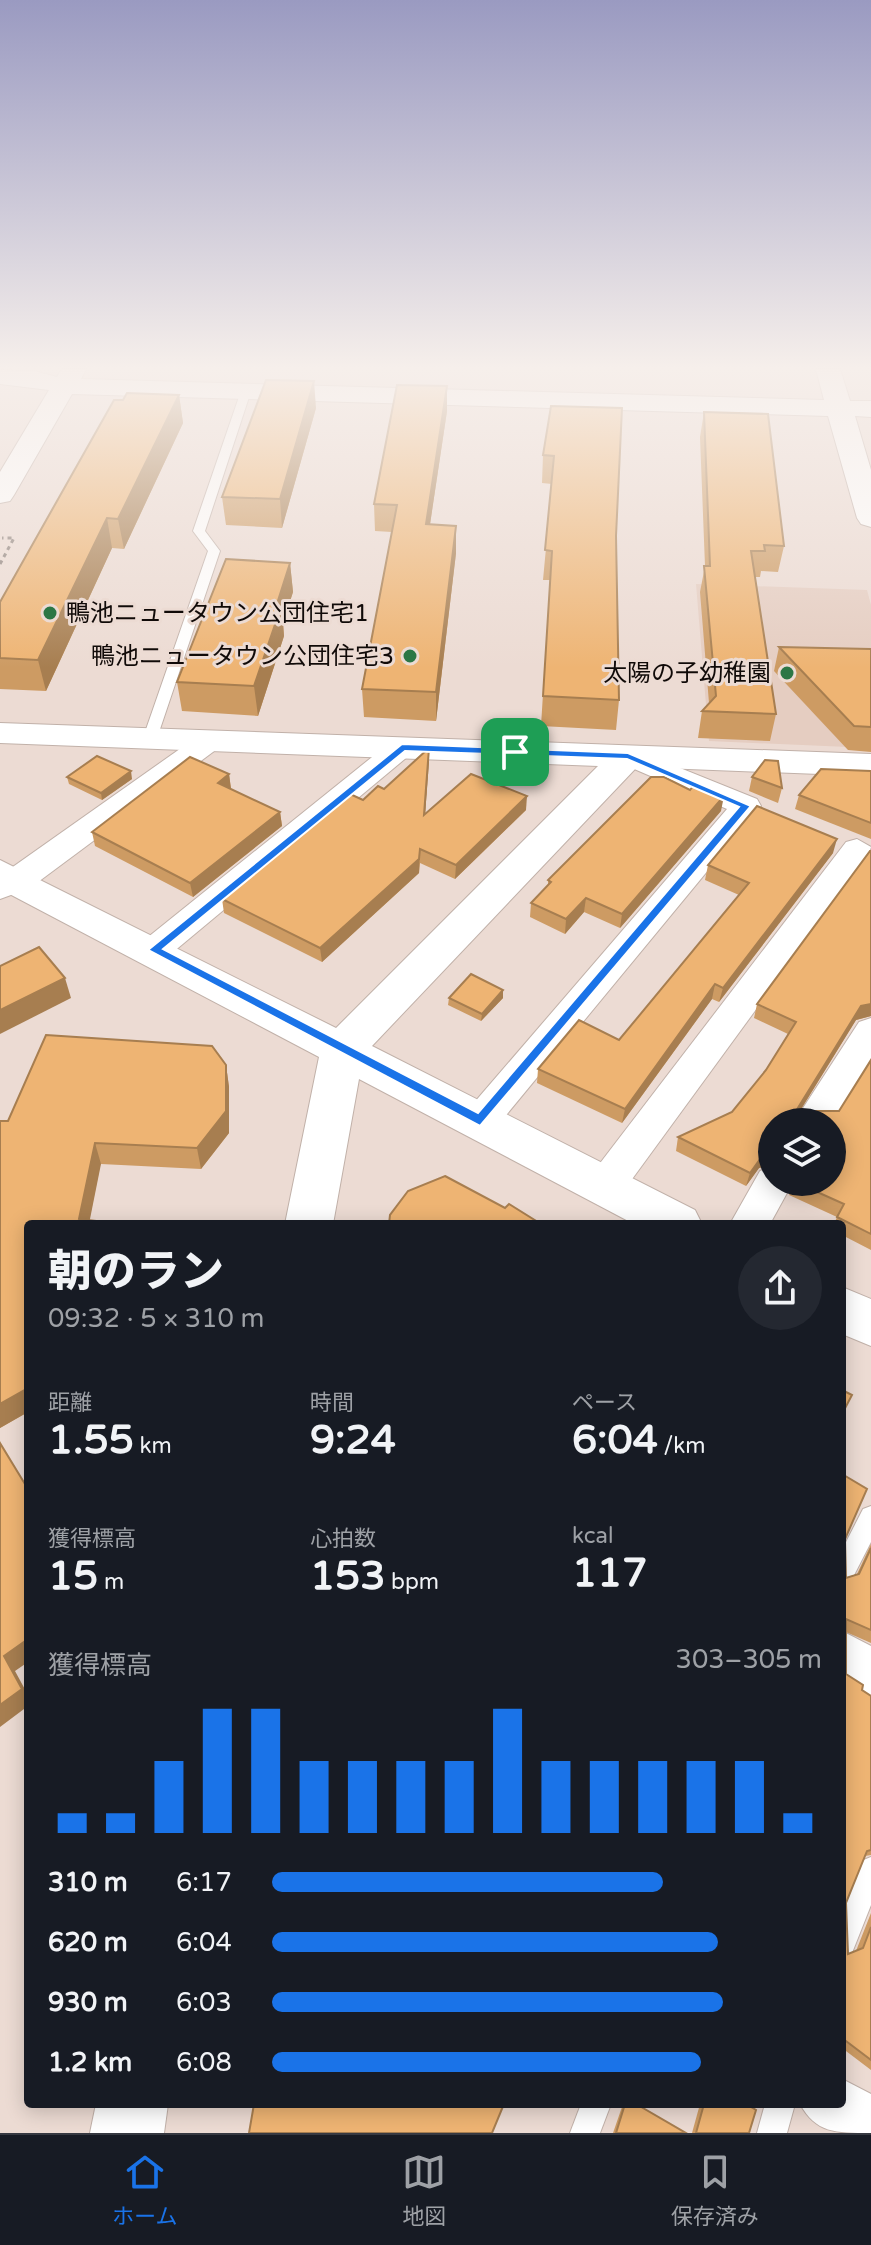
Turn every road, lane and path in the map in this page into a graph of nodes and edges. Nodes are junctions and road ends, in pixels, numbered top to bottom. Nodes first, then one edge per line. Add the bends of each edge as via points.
1 (16, 469) edge
2 (220, 469) edge
3 (857, 469) edge
4 (0, 495) edge
5 (871, 518) edge
6 (2, 538) edge
7 (0, 564) edge
8 (0, 733) edge
9 (150, 738) junction
10 (211, 740) junction
11 (402, 747) junction
12 (628, 756) junction
13 (871, 765) edge
14 (852, 847) edge
15 (6, 881) edge
16 (154, 950) junction
17 (871, 1031) edge
18 (342, 1049) junction
19 (822, 1108) edge
20 (480, 1121) junction
21 (605, 1186) junction
22 (766, 1196) edge
23 (310, 1220) edge
24 (670, 1220) edge
25 (752, 1220) edge
26 (871, 1517) edge
27 (846, 1567) edge
28 (846, 1658) edge
29 (871, 1674) edge
30 (871, 1871) edge
31 (846, 1933) edge
32 (131, 2108) edge
33 (594, 2108) edge
34 (779, 2108) edge
35 (837, 2108) edge
36 (871, 2127) edge
37 (127, 2133) edge
38 (585, 2133) edge
39 (772, 2133) edge

1 - 4 street
2 - 9 lane via 199,531 214,551
3 - 5 street
6 - 7 path via 14,538
8 - 9 street
9 - 10 street
10 - 11 street
10 - 15 street
11 - 12 street
11 - 16 street
12 - 13 street
12 - 18 street
12 - 20 street via 760,811
14 - 21 street
15 - 16 street
16 - 18 street
17 - 19 street
18 - 20 street
18 - 23 street
20 - 21 street
21 - 24 street
22 - 25 street
26 - 27 lane
28 - 29 street
30 - 31 lane
32 - 37 street
33 - 38 lane
34 - 39 lane
35 - 36 street

